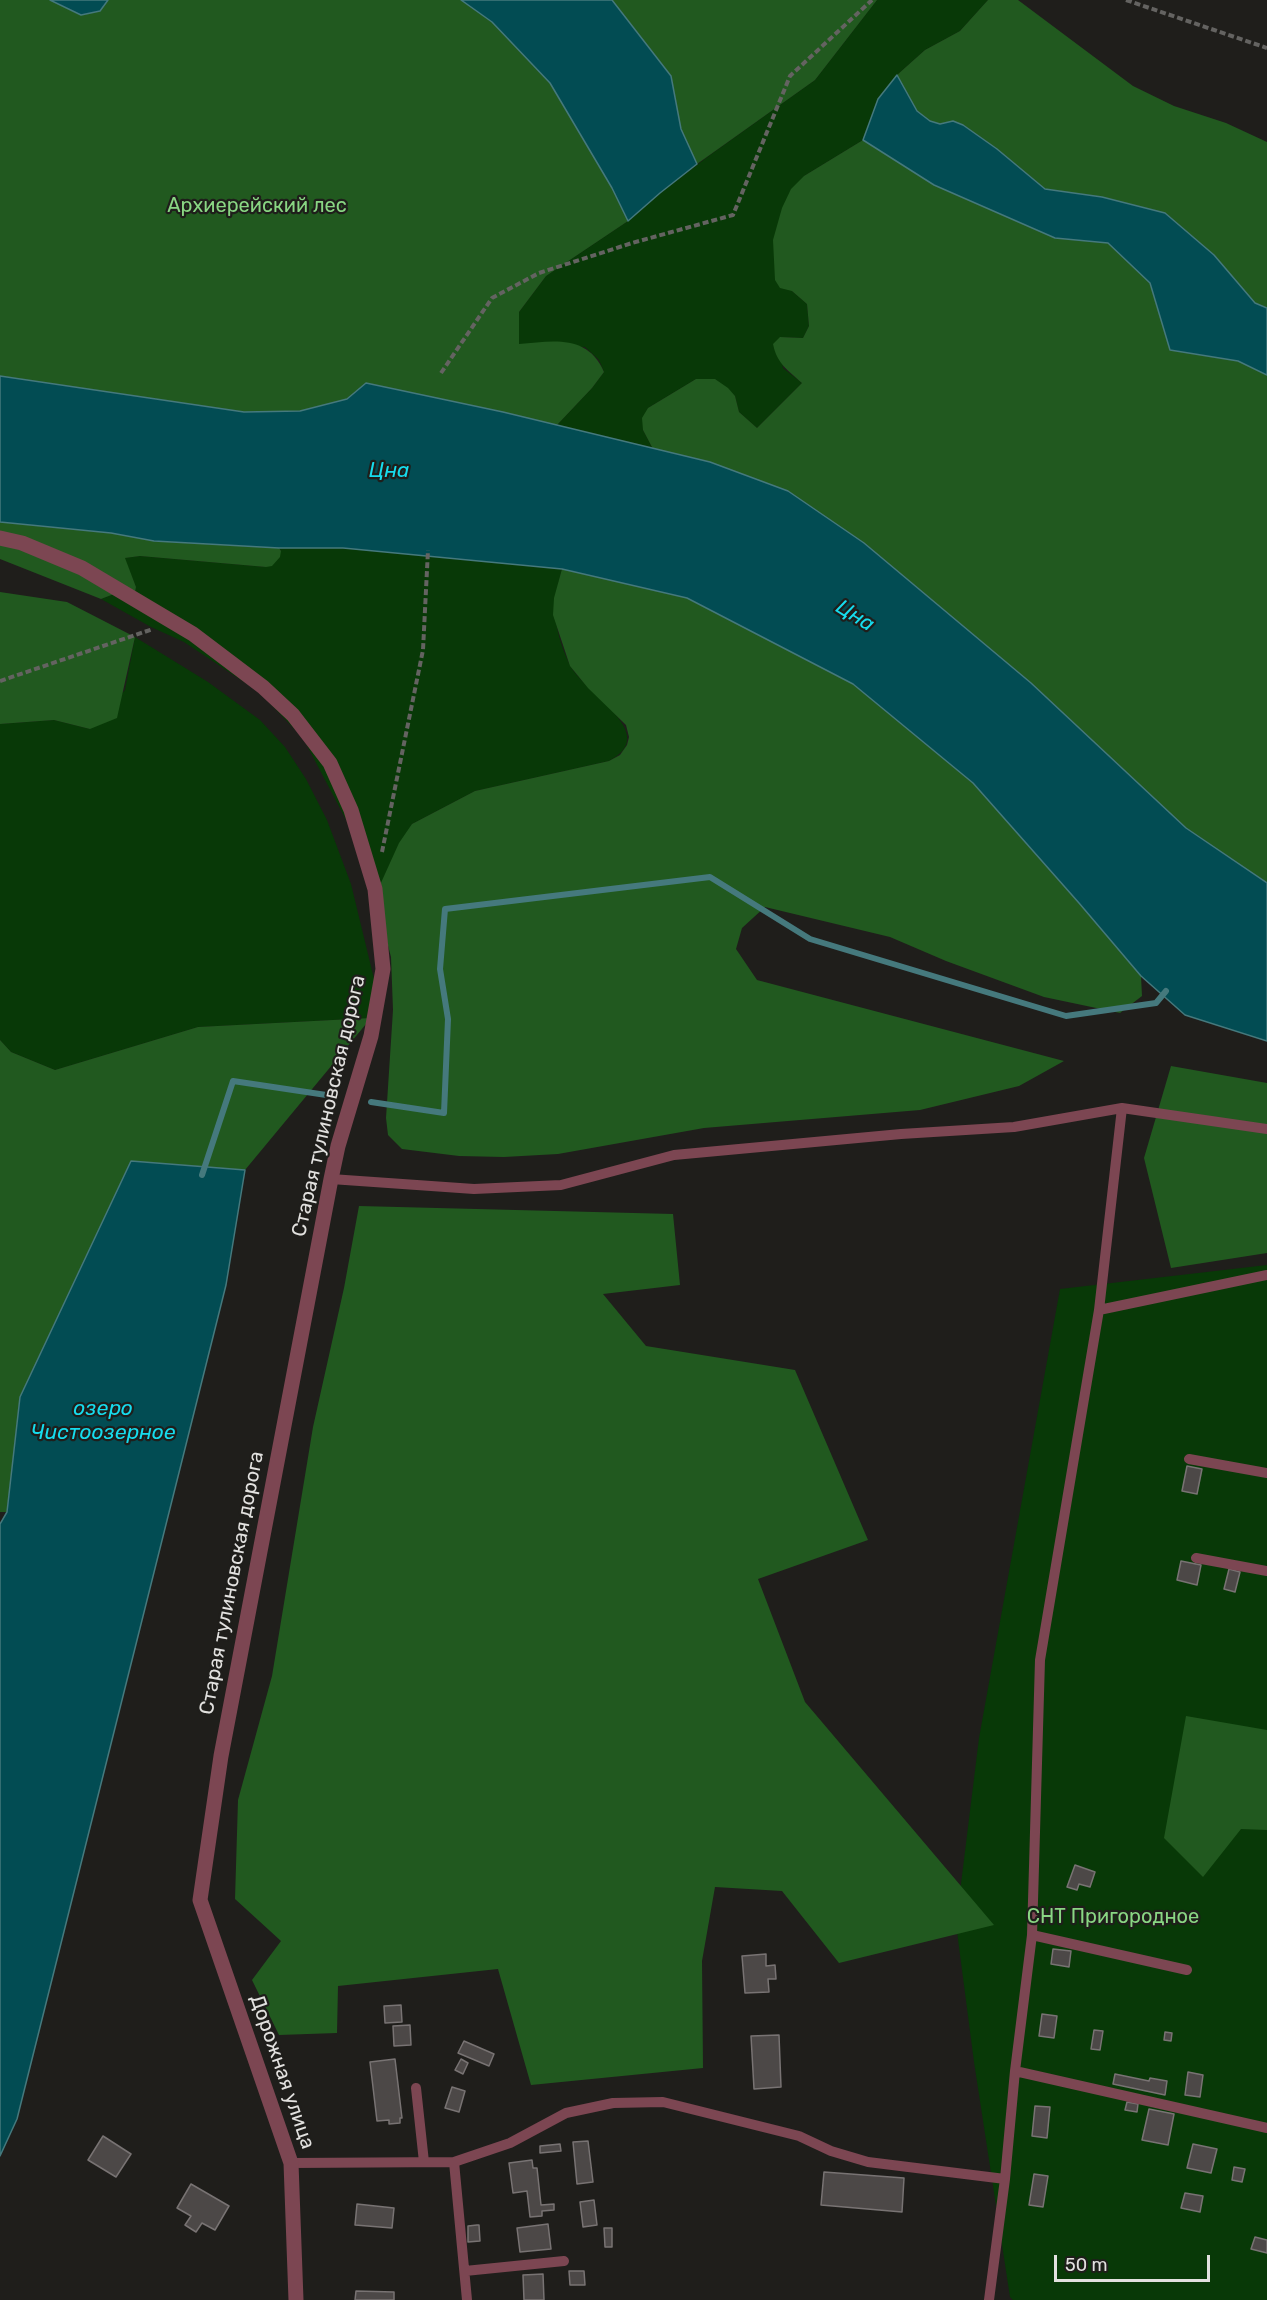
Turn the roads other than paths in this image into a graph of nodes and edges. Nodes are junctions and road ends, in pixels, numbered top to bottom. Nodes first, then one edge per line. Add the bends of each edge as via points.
1 (0, 538) edge
2 (1122, 1108) junction
3 (1267, 1129) edge
4 (331, 1179) junction
5 (1267, 1275) edge
6 (1100, 1310) junction
7 (1189, 1459) dead end
8 (1267, 1473) edge
9 (1196, 1558) dead end
10 (1267, 1571) edge
11 (200, 1900) joint
12 (1032, 1935) junction
13 (1187, 1970) dead end
14 (1015, 2071) junction
15 (416, 2088) dead end
16 (1267, 2128) edge
17 (424, 2162) junction
18 (454, 2162) junction
19 (291, 2163) junction
20 (1005, 2179) junction
21 (564, 2261) dead end
22 (465, 2271) junction
23 (296, 2300) edge
24 (467, 2300) edge
25 (989, 2300) edge

1 - 4 street, Старая тулиновская дорога via 82,568 174,622 263,687 293,715 330,763 351,810 375,889 383,969 371,1036
2 - 3 lane
2 - 4 lane via 1014,1127 674,1155 561,1185 474,1189
2 - 6 lane
4 - 11 street, Старая тулиновская дорога via 221,1756
5 - 6 lane
6 - 12 lane via 1040,1660
7 - 8 lane
9 - 10 lane
11 - 19 street, Дорожная улица
12 - 13 lane
12 - 14 lane
14 - 16 lane
14 - 20 lane
15 - 17 lane
17 - 18 lane
17 - 19 lane
18 - 20 lane via 510,2143 566,2113 613,2103 663,2102 799,2136 868,2162
18 - 22 lane
19 - 23 street, Дорожная улица
20 - 25 lane
21 - 22 lane
22 - 24 lane

